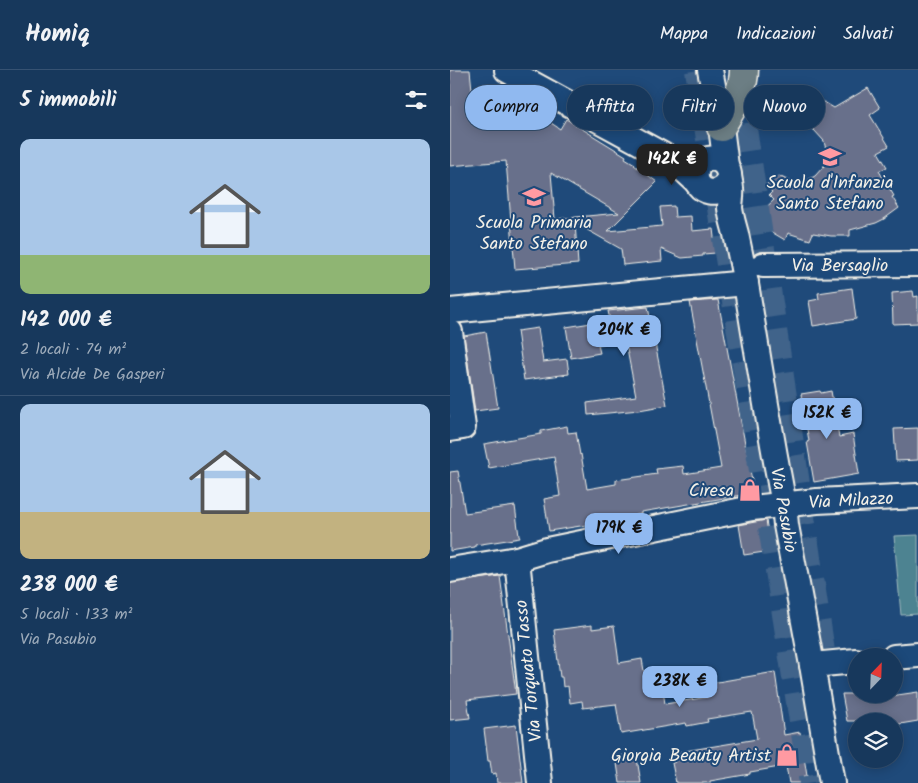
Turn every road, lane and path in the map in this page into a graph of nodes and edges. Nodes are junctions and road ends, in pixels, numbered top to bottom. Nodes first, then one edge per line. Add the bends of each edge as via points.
1 (508, 70) edge
2 (710, 70) edge
3 (744, 70) edge
4 (715, 163) junction
5 (918, 264) edge
6 (752, 270) junction
7 (450, 311) edge
8 (450, 332) edge
9 (450, 429) edge
10 (918, 496) edge
11 (784, 504) junction
12 (517, 558) junction
13 (450, 570) edge
14 (918, 655) edge
15 (903, 656) edge
16 (848, 662) edge
17 (812, 665) junction
18 (540, 783) edge
19 (832, 783) edge

1 - 4 street, Via Pasubio via 674,161
2 - 4 street
3 - 4 highway via 741,92
4 - 6 street, Via Pasubio
5 - 6 street, Via Bersaglio
6 - 7 street, Via Bersaglio
6 - 11 street, Via Pasubio
8 - 9 street via 463,427
10 - 11 street, Via Milazzo
11 - 12 street, Via Milazzo
11 - 17 street, Via Pasubio
12 - 13 street, Via Milazzo
12 - 18 street, Via Torquato Tasso
14 - 15 street
16 - 17 street
17 - 19 street, Via Pasubio

